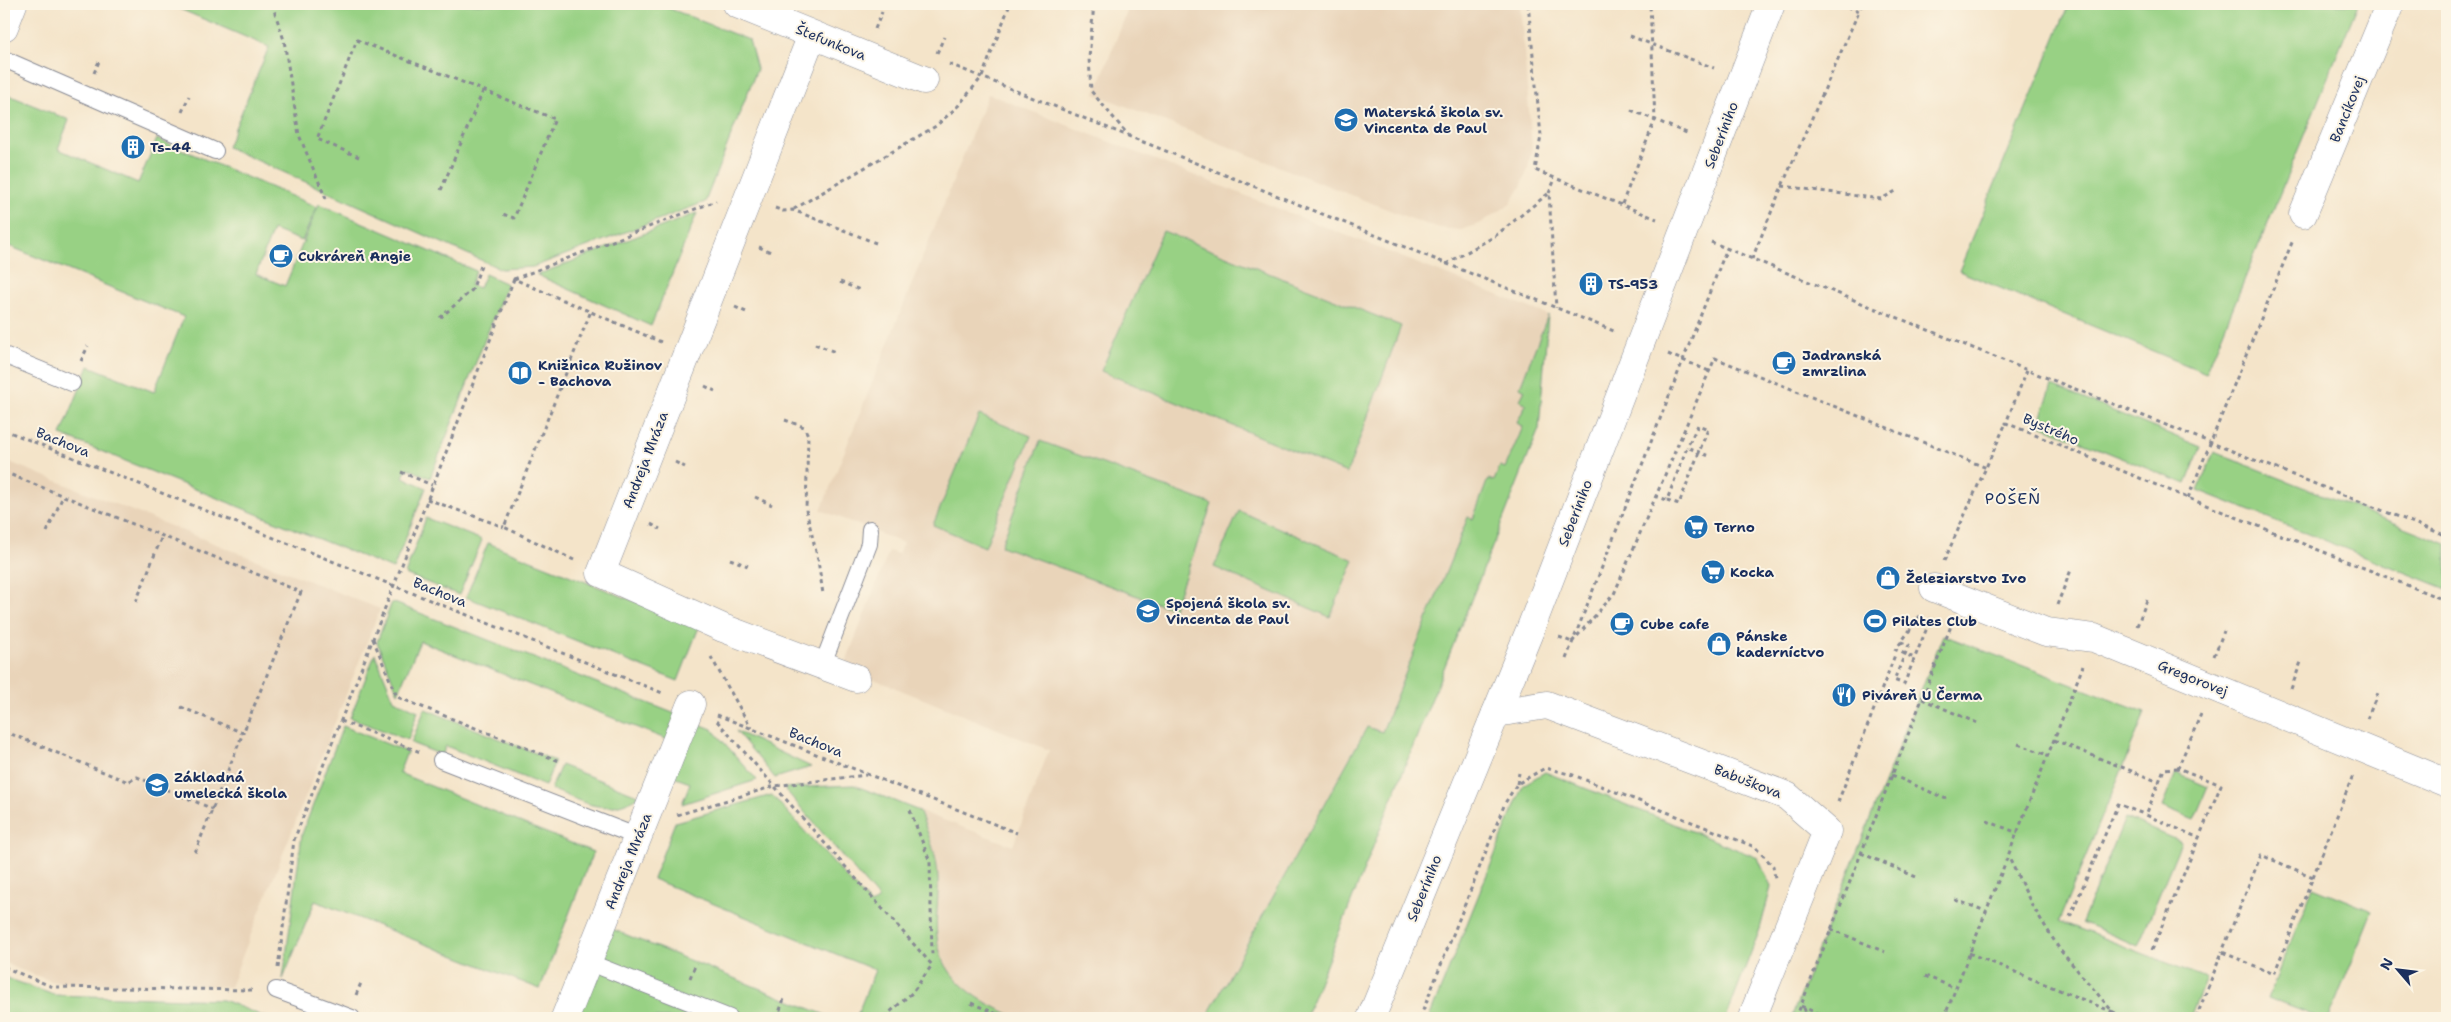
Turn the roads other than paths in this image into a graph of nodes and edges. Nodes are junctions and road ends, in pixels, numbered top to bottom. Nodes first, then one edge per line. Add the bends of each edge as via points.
1 (12, 4) edge
2 (738, 4) edge
3 (1772, 4) edge
4 (2390, 4) edge
5 (4, 26) edge
6 (812, 35) junction
7 (4, 59) edge
8 (929, 70) road end
9 (215, 151) dead end
10 (2303, 214) road end
11 (4, 355) edge
12 (72, 383) dead end
13 (870, 529) dead end
14 (1934, 588) road end
15 (822, 666) junction
16 (856, 678) dead end
17 (699, 707) road end
18 (1496, 713) junction
19 (441, 760) road end
20 (2447, 783) edge
21 (638, 837) junction
22 (588, 962) junction
23 (276, 990) road end
24 (352, 1018) edge
25 (565, 1018) edge
26 (730, 1018) edge
27 (1371, 1018) edge
28 (1752, 1018) edge

1 - 5 street
2 - 6 street, Štefunkova
3 - 18 street, Seberíniho
4 - 10 street, Bancíkovej
6 - 8 street, Štefunkova
6 - 15 street, Andreja Mráza via 601,573 722,628
7 - 9 lane
11 - 12 lane
13 - 15 lane via 869,544
14 - 20 street, Gregorovej via 2046,632 2094,638 2212,674 2365,736
15 - 16 street
17 - 21 street, Andreja Mráza
18 - 27 street, Seberíniho
18 - 28 street, Babuškova via 1547,705 1788,796 1827,831
19 - 21 lane
21 - 22 street, Andreja Mráza
22 - 25 street, Andreja Mráza
22 - 26 lane
23 - 24 lane

